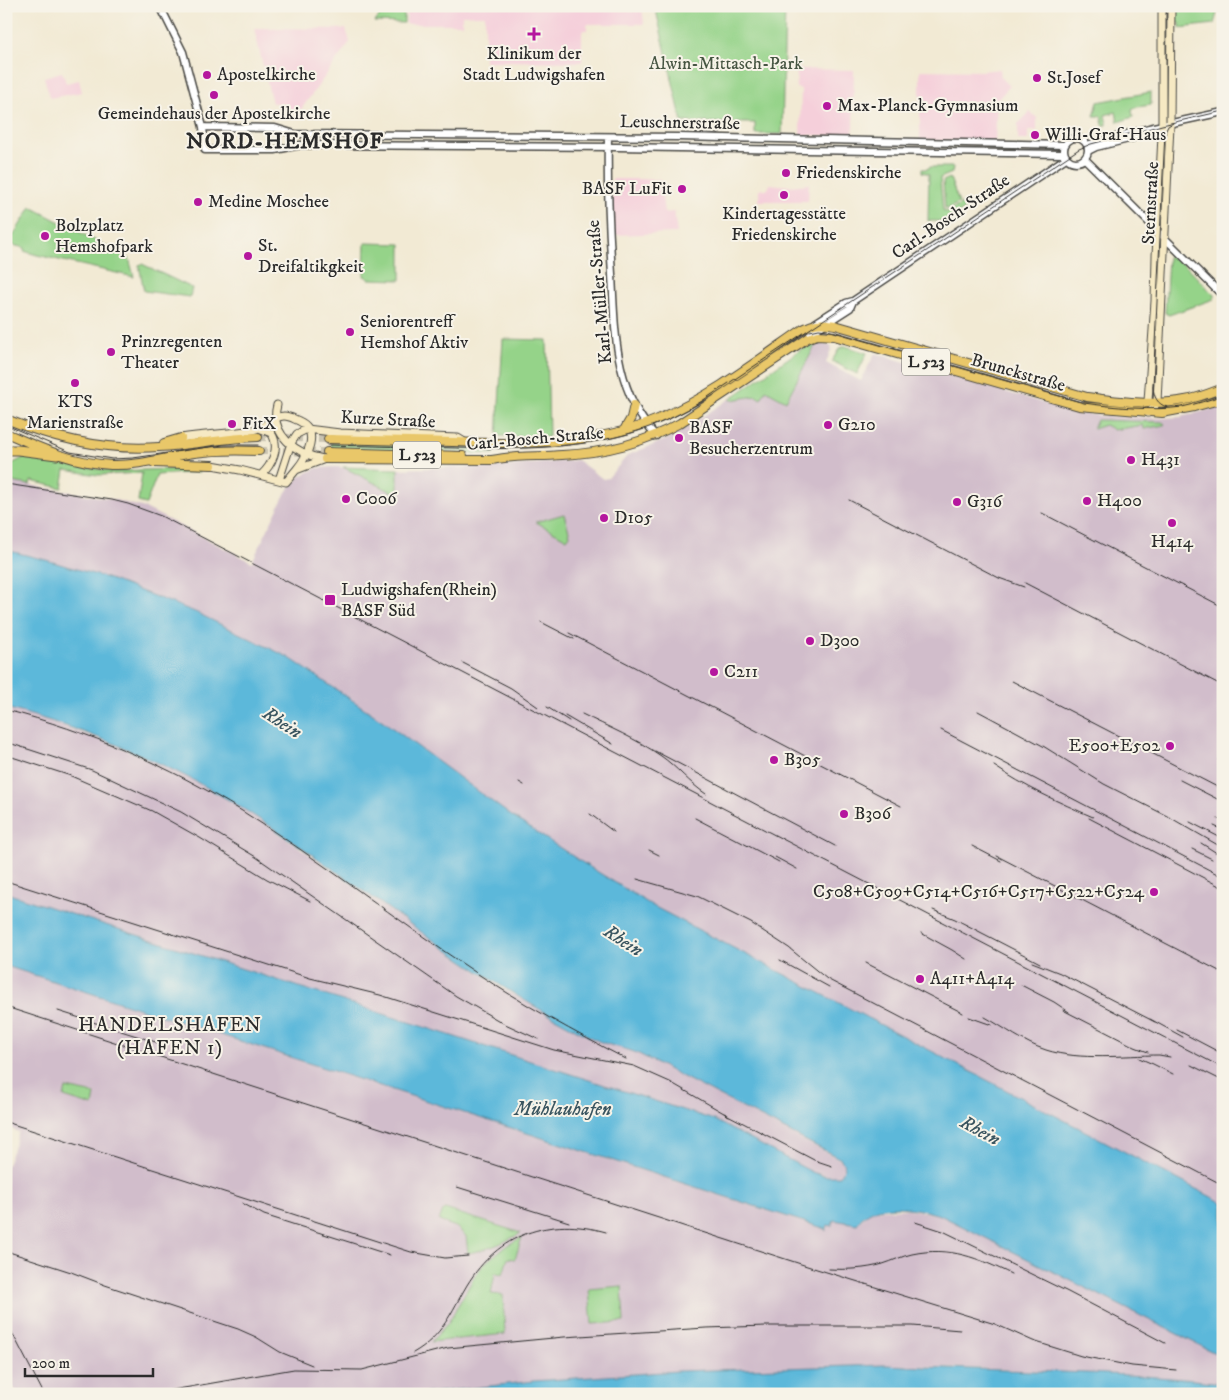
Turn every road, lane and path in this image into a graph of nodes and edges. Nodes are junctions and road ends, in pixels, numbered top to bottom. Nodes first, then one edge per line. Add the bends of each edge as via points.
1 (160, 6) edge
2 (1162, 6) edge
3 (1171, 6) edge
4 (1223, 112) edge
5 (1170, 124) junction
6 (203, 127) junction
7 (1162, 128) junction
8 (608, 136) junction
9 (1065, 145) junction
10 (607, 147) junction
11 (1088, 148) junction
12 (1065, 156) junction
13 (1085, 159) junction
14 (1158, 212) junction
15 (1145, 218) junction
16 (1157, 230) junction
17 (1165, 237) junction
18 (1175, 248) junction
19 (1164, 253) junction
20 (1223, 296) edge
21 (853, 301) junction
22 (815, 323) junction
23 (827, 323) junction
24 (808, 338) junction
25 (1223, 388) edge
26 (1223, 399) edge
27 (1148, 402) junction
28 (1157, 402) junction
29 (634, 405) junction
30 (277, 410) junction
31 (1148, 413) junction
32 (288, 416) junction
33 (6, 419) edge
34 (645, 424) junction
35 (305, 426) junction
36 (259, 428) junction
37 (624, 430) junction
38 (6, 433) edge
39 (592, 436) junction
40 (656, 436) junction
41 (258, 437) tunnel mouth
42 (181, 438) joint
43 (328, 439) tunnel mouth
44 (468, 443) junction
45 (290, 445) junction
46 (153, 448) junction
47 (6, 450) edge
48 (259, 451) tunnel mouth
49 (586, 453) junction
50 (57, 455) junction
51 (307, 455) junction
52 (326, 456) junction
53 (150, 462) junction
54 (212, 465) joint
55 (296, 470) junction
56 (261, 475) junction
57 (282, 481) junction

1 - 6 street via 180,43
2 - 7 main road, Sternstraße
3 - 5 main road, Sternstraße
4 - 5 street
5 - 7 street
5 - 17 main road, Sternstraße
6 - 8 street, Leuschnerstraße via 275,128 295,134
6 - 10 street, Leuschnerstraße via 204,150 280,150 295,145
7 - 11 street
7 - 14 main road, Sternstraße
8 - 9 street, Leuschnerstraße
8 - 10 street, Karl-Müller-Straße
9 - 11 street via 1076,138
9 - 12 street
10 - 12 street, Leuschnerstraße
10 - 29 street, Karl-Müller-Straße via 615,330 622,371
11 - 13 street
12 - 13 street via 1076,162
12 - 21 street, Carl-Bosch-Straße
13 - 15 street
14 - 15 street
14 - 16 main road, Sternstraße
15 - 16 street
16 - 17 street
16 - 27 main road, Sternstraße
17 - 18 street
17 - 19 main road, Sternstraße
18 - 19 street
18 - 20 street
19 - 28 main road, Sternstraße
21 - 22 street, Carl-Bosch-Straße
21 - 23 street, Carl-Bosch-Straße via 850,308
22 - 23 main road, Brunckstraße / L 523
22 - 34 main road, Carl-Bosch-Straße / L 523 via 710,391
23 - 24 street, Carl-Bosch-Straße
23 - 27 main road, Brunckstraße / L 523 via 1087,397
24 - 31 main road, Brunckstraße / L 523 via 834,336 1075,405
24 - 40 main road, Carl-Bosch-Straße / L 523
25 - 28 main road, Brunckstraße / L 523 via 1185,400
26 - 31 main road, Brunckstraße / L 523 via 1176,411
27 - 28 main road, Brunckstraße / L 523
28 - 31 main road
29 - 34 street, Karl-Müller-Straße
29 - 37 main road
30 - 32 main road
30 - 32 main road
30 - 36 main road
30 - 45 main road via 282,435
32 - 35 main road, Kurze Straße / L 523
33 - 46 main road via 48,434 98,445
34 - 37 main road, Carl-Bosch-Straße / L 523
34 - 40 street, Karl-Müller-Straße
35 - 44 main road, Kurze Straße / L 523 via 350,434 458,438
35 - 45 main road
35 - 51 main road via 311,444
36 - 42 main road
36 - 56 main road via 271,433 275,440 271,464
37 - 39 main road, Carl-Bosch-Straße / L 523
38 - 50 main road
39 - 44 main road, Carl-Bosch-Straße / L 523 via 532,442
39 - 49 main road via 596,446
40 - 49 main road, Carl-Bosch-Straße / L 523
41 - 46 main road
42 - 46 main road
43 - 44 main road, L 523
45 - 51 main road
45 - 57 main road
47 - 50 highway
48 - 53 main road via 212,451
49 - 52 main road, Carl-Bosch-Straße / L 523 via 536,457
50 - 53 main road via 112,465
51 - 52 main road
51 - 55 main road, L 523
52 - 55 main road, L 523
53 - 54 main road
54 - 56 main road
55 - 57 main road, L 523
56 - 57 main road

